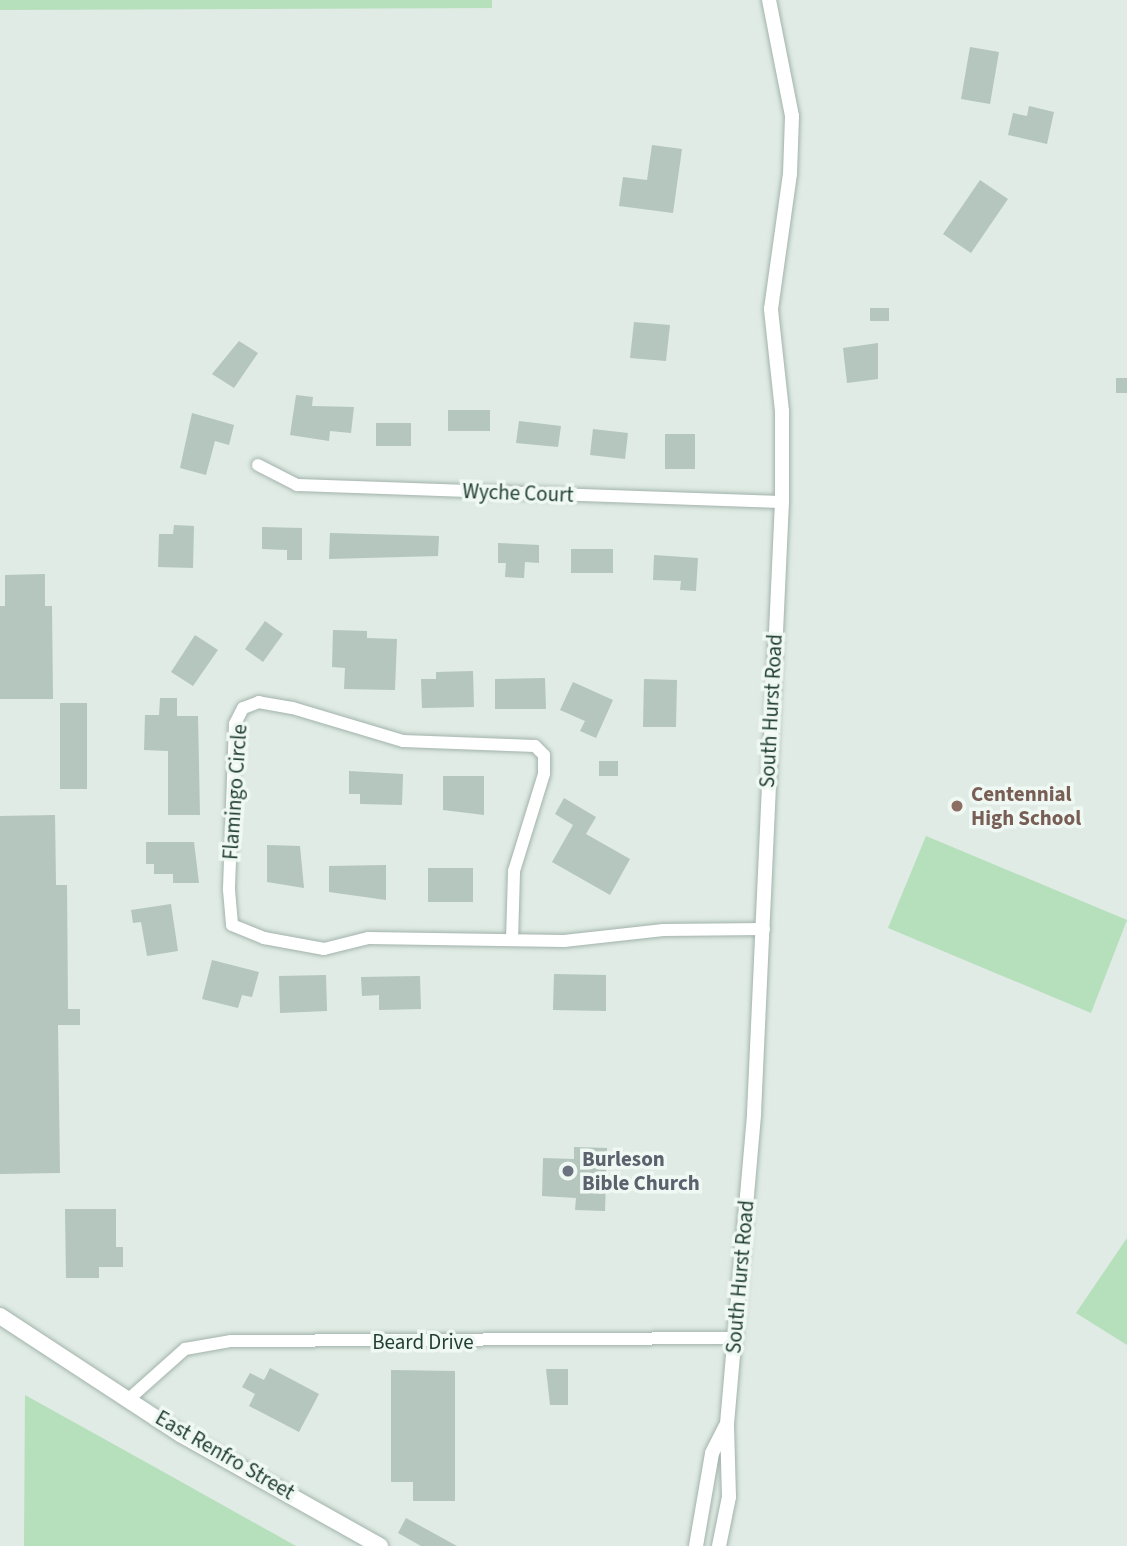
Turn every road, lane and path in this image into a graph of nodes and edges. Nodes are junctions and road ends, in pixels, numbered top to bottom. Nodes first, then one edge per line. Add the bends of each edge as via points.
1 (769, 0) edge
2 (258, 465) dead end
3 (782, 502) junction
4 (764, 929) junction
5 (512, 940) junction
6 (0, 1316) edge
7 (736, 1338) junction
8 (130, 1398) junction
9 (726, 1424) junction
10 (380, 1546) edge
11 (696, 1546) edge
12 (719, 1546) edge

1 - 3 street, South Hurst Road via 792,116 790,174 771,309 782,411
2 - 3 street, Wyche Court via 298,485
3 - 4 street, South Hurst Road via 764,826
4 - 5 street, Flamingo Circle
4 - 7 street, South Hurst Road
5 - 5 street, Flamingo Circle via 368,938 324,948 264,938 232,925 229,890 235,724 243,708 259,702 292,708 403,741 535,746 544,755 544,774 514,871
6 - 8 main road, East Renfro Street
7 - 8 street, Beard Drive via 231,1341 186,1349
7 - 9 street, South Hurst Road
8 - 10 main road, East Renfro Street via 182,1435
9 - 11 street, South Hurst Road via 712,1453
9 - 12 street, South Hurst Road via 729,1497

